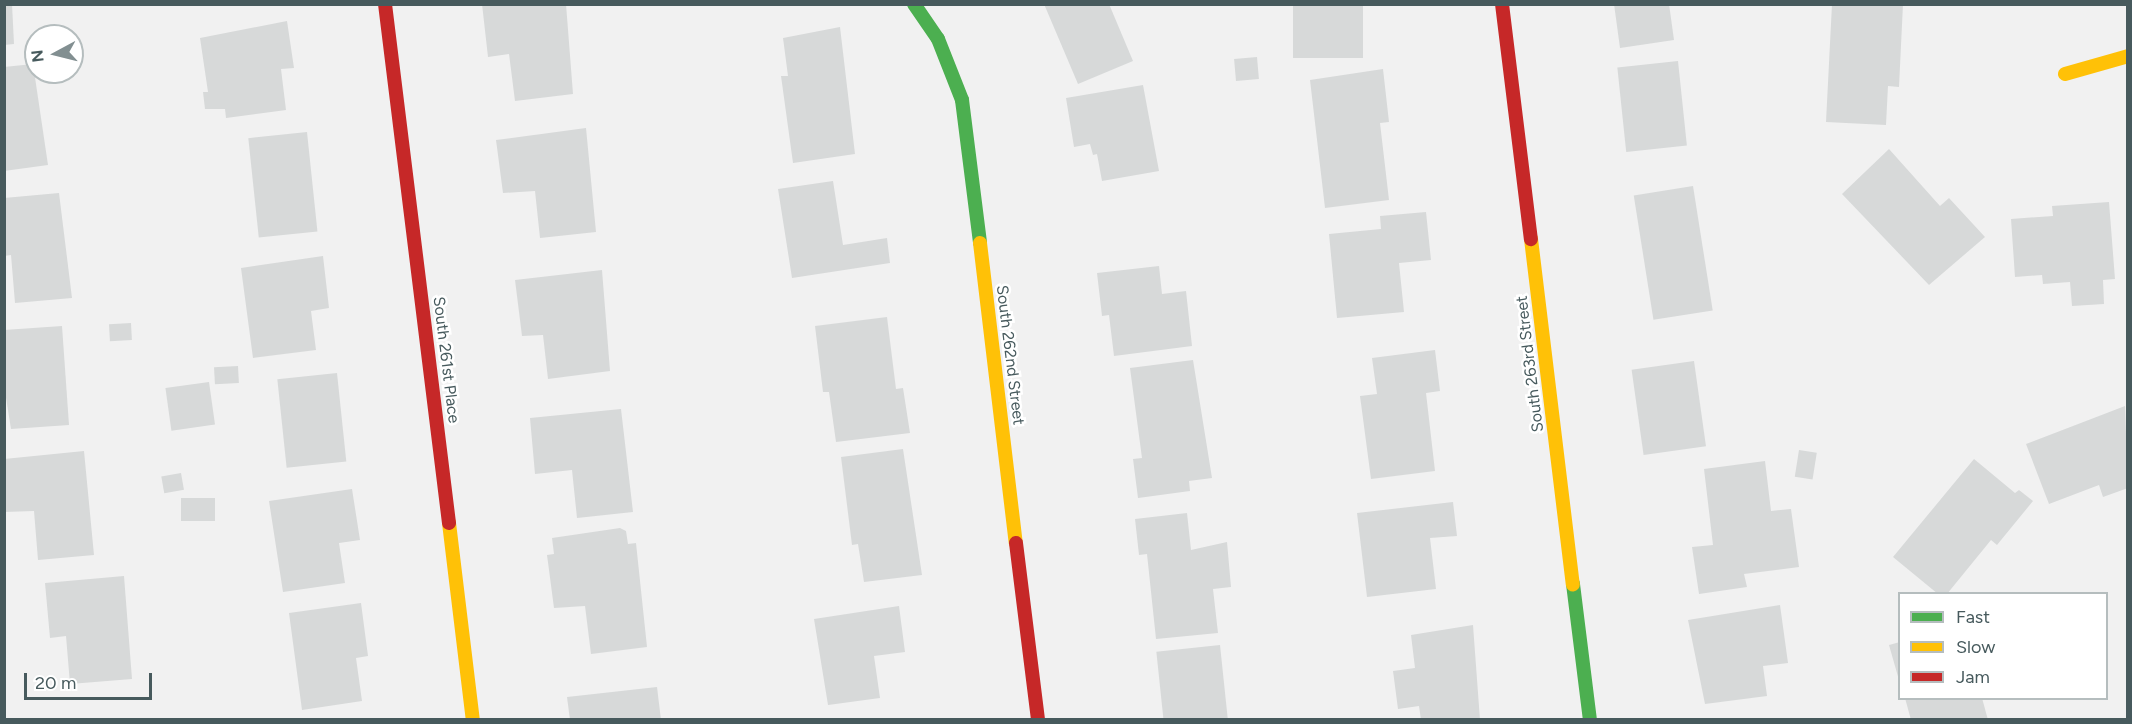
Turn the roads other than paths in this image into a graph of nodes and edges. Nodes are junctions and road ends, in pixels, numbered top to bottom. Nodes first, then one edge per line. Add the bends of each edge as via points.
1 (385, 4) edge
2 (915, 4) edge
3 (1502, 4) edge
4 (2127, 56) edge
5 (2065, 74) dead end
6 (473, 720) edge
7 (1038, 720) edge
8 (1590, 720) edge

1 - 6 street, South 261st Place
2 - 7 street, South 262nd Street via 938,39 962,100
3 - 8 street, South 263rd Street
4 - 5 street

